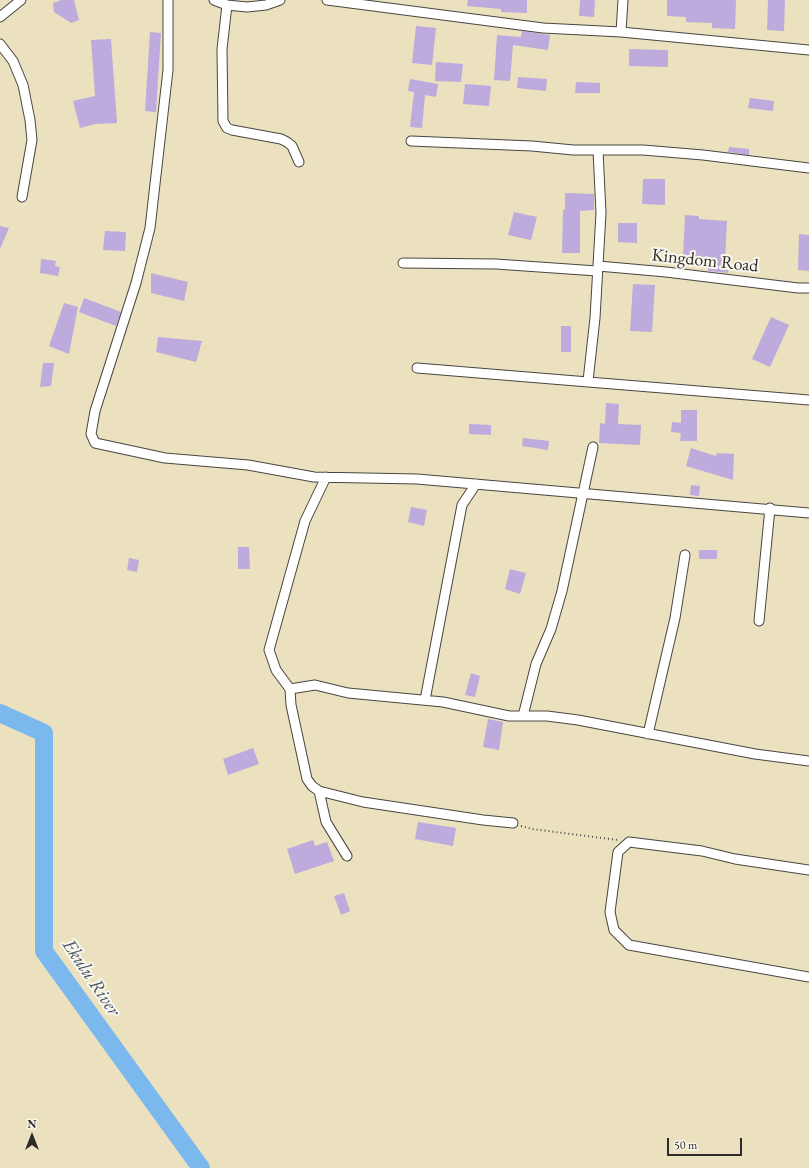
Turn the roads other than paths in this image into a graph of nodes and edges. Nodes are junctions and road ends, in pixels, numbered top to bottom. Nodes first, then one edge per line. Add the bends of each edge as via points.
1 (21, 0) edge
2 (168, 0) edge
3 (214, 0) edge
4 (280, 0) edge
5 (327, 0) edge
6 (623, 0) edge
7 (227, 5) junction
8 (0, 17) edge
9 (621, 32) junction
10 (0, 44) edge
11 (809, 50) edge
12 (411, 141) dead end
13 (598, 150) junction
14 (298, 162) dead end
15 (809, 168) edge
16 (22, 197) dead end
17 (403, 263) dead end
18 (598, 269) junction
19 (809, 288) edge
20 (417, 368) dead end
21 (588, 381) junction
22 (809, 400) edge
23 (593, 448) dead end
24 (326, 477) junction
25 (476, 484) junction
26 (583, 494) junction
27 (770, 508) junction
28 (809, 512) edge
29 (685, 555) dead end
30 (759, 621) dead end
31 (290, 689) junction
32 (425, 700) junction
33 (524, 716) junction
34 (648, 734) junction
35 (809, 761) edge
36 (319, 791) junction
37 (513, 823) road end
38 (346, 856) dead end
39 (809, 870) edge
40 (809, 977) edge

1 - 8 street
2 - 24 street via 168,70 150,228 136,283 95,411 91,434 95,443 165,458 248,465
3 - 7 street
4 - 7 street via 247,7
5 - 9 street via 543,28
6 - 9 street
7 - 14 street via 222,49 223,121 232,130 288,142
9 - 11 street
10 - 16 street via 13,61 23,85 30,120 32,140
12 - 13 street
13 - 15 street via 642,150 703,155
13 - 18 street via 601,213
17 - 18 street, Kingdom Road
18 - 19 street, Kingdom Road
18 - 21 street
20 - 21 street
21 - 22 street
23 - 26 street
24 - 25 street via 417,479
24 - 31 street via 306,521 269,650 276,670
25 - 26 street via 562,490
25 - 32 street via 462,505
26 - 27 street
26 - 33 street via 562,591 551,629 536,664
27 - 28 street
27 - 30 street
29 - 34 street via 675,618
31 - 32 street via 315,685 348,693
31 - 36 street via 307,779
32 - 33 street via 509,716
33 - 34 street via 578,720
34 - 35 street via 755,754
36 - 37 street via 363,802
36 - 38 street via 326,822
39 - 40 street via 735,859 702,851 629,842 618,852 610,912 614,930 629,945

